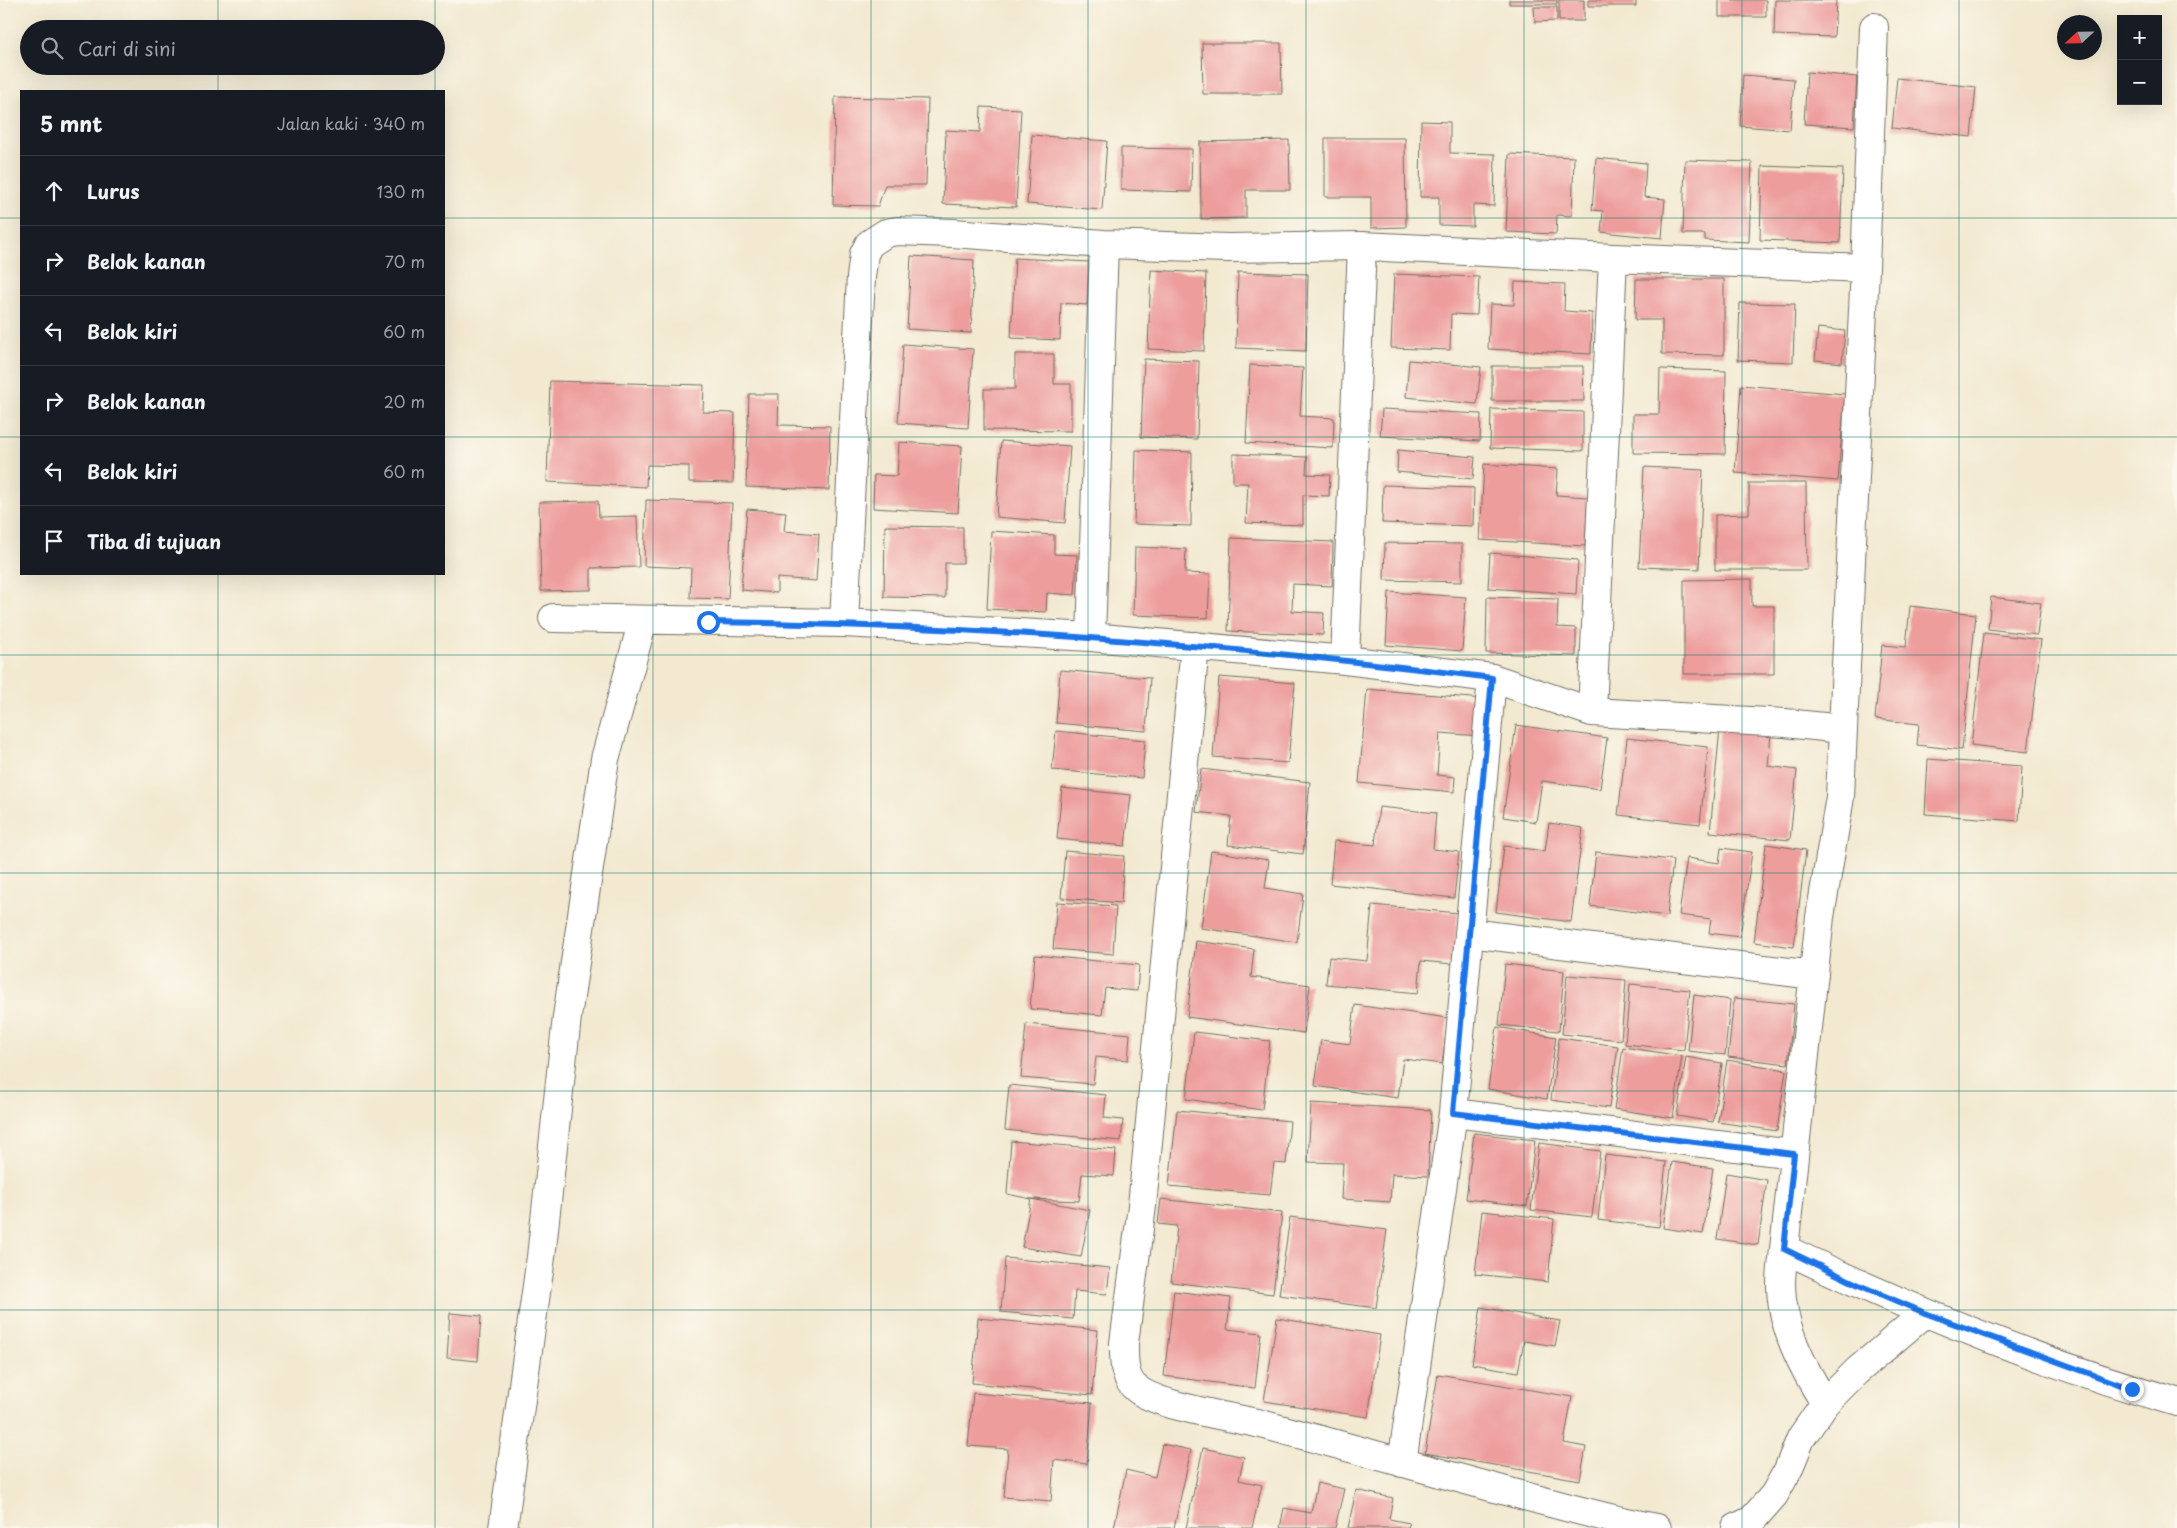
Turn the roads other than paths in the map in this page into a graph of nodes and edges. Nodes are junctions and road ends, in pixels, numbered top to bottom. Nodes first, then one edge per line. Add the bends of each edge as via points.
1 (1874, 27) dead end
2 (1104, 244) junction
3 (1362, 246) junction
4 (1613, 258) junction
5 (1866, 268) junction
6 (553, 618) dead end
7 (643, 620) junction
8 (844, 623) junction
9 (1091, 637) junction
10 (1195, 646) junction
11 (1345, 660) junction
12 (1492, 678) junction
13 (1592, 712) junction
14 (1844, 729) junction
15 (1469, 933) junction
16 (1814, 975) junction
17 (1453, 1113) junction
18 (1794, 1154) junction
19 (1784, 1249) junction
20 (1925, 1313) junction
21 (2177, 1402) edge
22 (1825, 1403) junction
23 (1402, 1463) junction
24 (503, 1528) edge
25 (1657, 1528) edge
26 (1736, 1528) edge

1 - 5 street
2 - 3 street via 1228,248
2 - 8 street via 897,231 886,233 869,244 864,254 861,277
2 - 9 street
3 - 4 street
3 - 11 street
4 - 5 street
4 - 13 street
5 - 14 street
6 - 7 street
7 - 8 street
7 - 24 street via 605,759 568,1017 541,1257
8 - 9 street
9 - 10 street
10 - 11 street
10 - 23 street via 1142,1206 1126,1327 1124,1361 1127,1374 1136,1388 1173,1404 1261,1424
11 - 12 street
12 - 13 street
12 - 15 street
13 - 14 street
14 - 16 street via 1840,797
15 - 16 street
15 - 17 street
16 - 18 street
17 - 18 street
17 - 23 street
18 - 19 street
19 - 20 street
19 - 22 street via 1781,1285 1784,1313 1808,1376
20 - 21 street via 2132,1389
20 - 22 street
22 - 26 street via 1801,1438 1774,1495 1752,1520
23 - 25 street

